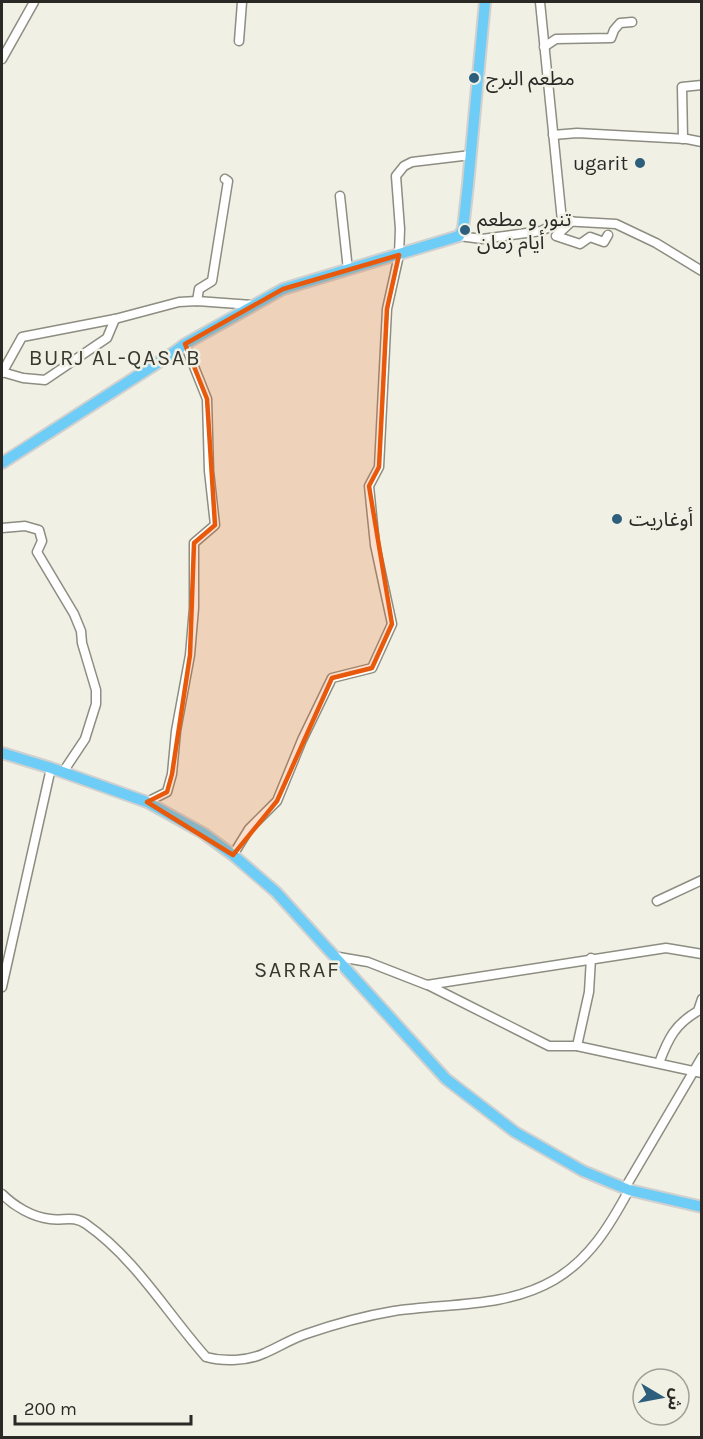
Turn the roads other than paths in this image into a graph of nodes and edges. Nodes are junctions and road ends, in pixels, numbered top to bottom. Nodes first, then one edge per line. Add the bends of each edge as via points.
1 (34, 2) edge
2 (242, 2) edge
3 (485, 2) edge
4 (540, 2) edge
5 (632, 22) dead end
6 (239, 41) dead end
7 (544, 47) junction
8 (2, 59) edge
9 (702, 85) edge
10 (553, 135) junction
11 (683, 139) junction
12 (702, 142) edge
13 (471, 155) junction
14 (225, 179) dead end
15 (340, 196) dead end
16 (562, 221) junction
17 (572, 221) junction
18 (608, 235) dead end
19 (459, 236) junction
20 (399, 255) junction
21 (348, 270) junction
22 (701, 270) edge
23 (197, 301) junction
24 (252, 304) junction
25 (115, 319) junction
26 (185, 344) junction
27 (2, 372) edge
28 (2, 463) edge
29 (2, 528) edge
30 (2, 753) edge
31 (51, 768) junction
32 (63, 772) junction
33 (147, 802) junction
34 (233, 855) junction
35 (702, 880) edge
36 (657, 901) dead end
37 (702, 954) edge
38 (333, 956) junction
39 (591, 958) junction
40 (427, 985) junction
41 (2, 987) edge
42 (702, 999) edge
43 (577, 1046) junction
44 (702, 1057) edge
45 (659, 1063) junction
46 (698, 1072) edge
47 (627, 1189) junction
48 (2, 1194) edge
49 (702, 1207) edge

1 - 8 street
2 - 6 street
3 - 13 main road
4 - 7 street
5 - 7 street via 620,23 611,38 556,39
7 - 10 street
9 - 11 street via 682,87
10 - 11 street
10 - 16 street
11 - 12 street
13 - 19 main road
13 - 20 street via 412,162 396,177
14 - 23 street via 228,181 212,280 199,290
15 - 21 street
16 - 17 street
16 - 19 street via 540,231 482,239
17 - 18 street via 556,236 580,244 590,237 604,242
17 - 22 street via 616,224
19 - 20 main road
20 - 21 main road
20 - 34 street via 387,309 379,467 369,486 375,545 392,624 372,668 332,678 277,801 249,830
21 - 24 main road via 285,288
23 - 24 street
23 - 25 street
24 - 26 main road
25 - 27 street via 22,337
25 - 27 street via 107,338 45,380
26 - 28 main road
26 - 33 street via 207,399 215,525 194,543 190,655 172,774 167,792
29 - 32 street via 26,526 39,530 42,541 37,552 74,614 96,690 96,704 85,739
30 - 31 main road
31 - 32 main road
31 - 41 street
32 - 33 main road
33 - 34 main road
34 - 38 main road via 276,892
35 - 36 street
37 - 39 street via 666,948
38 - 40 street via 368,962
38 - 47 main road via 446,1079 515,1132 583,1171
39 - 40 street
39 - 43 street via 589,992
40 - 43 street via 549,1046
42 - 45 street via 698,1011 683,1019 673,1032
43 - 45 street
44 - 46 street
45 - 46 street
46 - 47 street
47 - 48 street via 611,1224 597,1243 573,1267 531,1292 510,1299 394,1311 339,1323 297,1337 262,1355 219,1360 206,1357 153,1288 91,1227 76,1219 40,1217
47 - 49 main road

